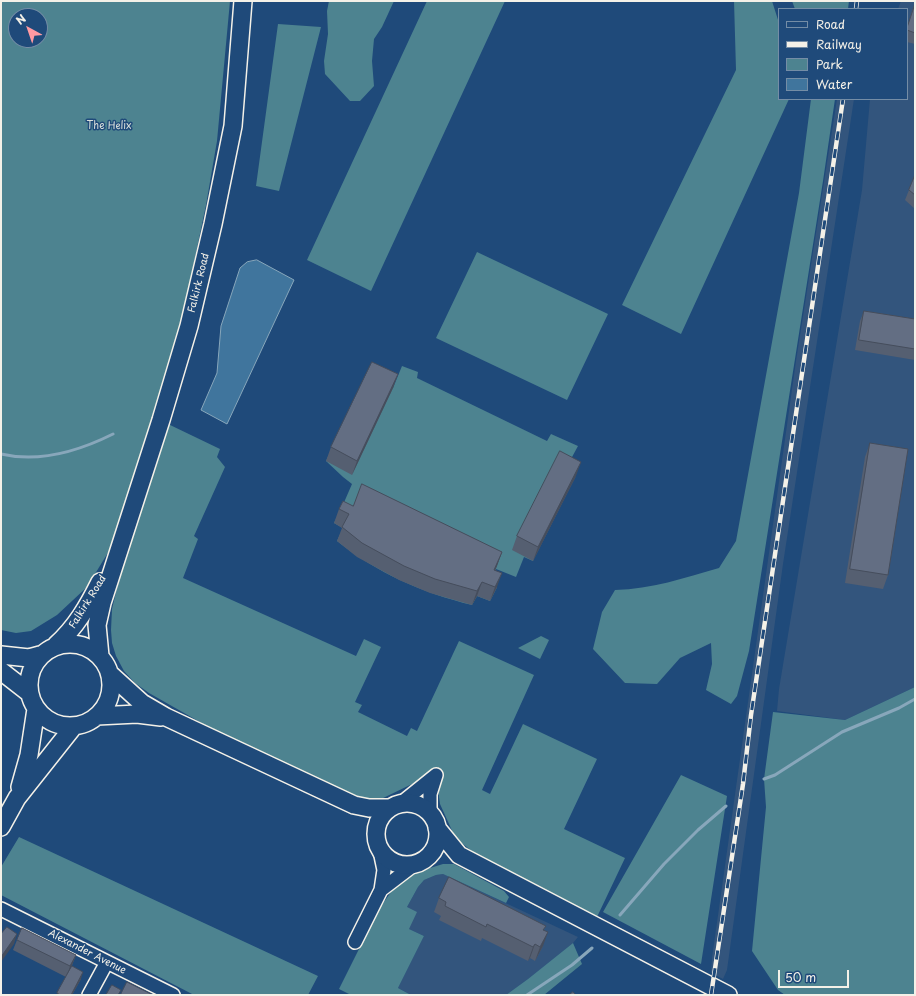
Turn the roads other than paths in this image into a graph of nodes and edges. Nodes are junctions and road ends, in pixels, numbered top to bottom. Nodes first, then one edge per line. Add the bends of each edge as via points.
1 (243, 1) edge
2 (116, 556) junction
3 (56, 645) junction
4 (1, 655) edge
5 (40, 655) junction
6 (100, 656) junction
7 (1, 671) edge
8 (110, 674) junction
9 (28, 692) junction
10 (36, 709) junction
11 (97, 716) junction
12 (166, 717) junction
13 (74, 726) junction
14 (17, 798) junction
15 (354, 805) junction
16 (395, 806) junction
17 (433, 820) junction
18 (1, 827) edge
19 (378, 844) junction
20 (459, 855) junction
21 (420, 862) junction
22 (381, 890) junction
23 (2, 910) edge
24 (355, 942) dead end
25 (107, 962) junction
26 (89, 995) edge
27 (173, 995) edge
28 (728, 995) edge

1 - 2 main road, Falkirk Road via 233,126 213,224 187,333
2 - 3 main road, Falkirk Road via 81,618
2 - 6 main road, Falkirk Road via 97,625
3 - 5 main road
3 - 6 main road via 80,644
4 - 5 main road via 29,658
5 - 9 main road via 32,666 28,678
6 - 8 main road
7 - 9 main road
8 - 11 main road via 110,697
8 - 12 main road via 142,703
9 - 10 main road
10 - 13 main road via 46,719 59,725
10 - 14 main road via 30,755
11 - 12 main road via 137,714
11 - 13 main road via 86,723
12 - 15 main road
13 - 14 main road
14 - 18 main road
15 - 16 main road via 369,808
15 - 19 main road
16 - 17 main road via 416,804
16 - 17 street via 436,776 430,794
16 - 19 main road via 378,821
17 - 20 main road
17 - 21 main road via 438,836 436,845
19 - 21 main road via 387,858 395,863 405,865
19 - 22 street via 384,870
20 - 21 main road
20 - 28 main road
21 - 22 street
22 - 24 street
23 - 25 street, Alexander Avenue
25 - 26 street
25 - 27 street, Alexander Avenue

